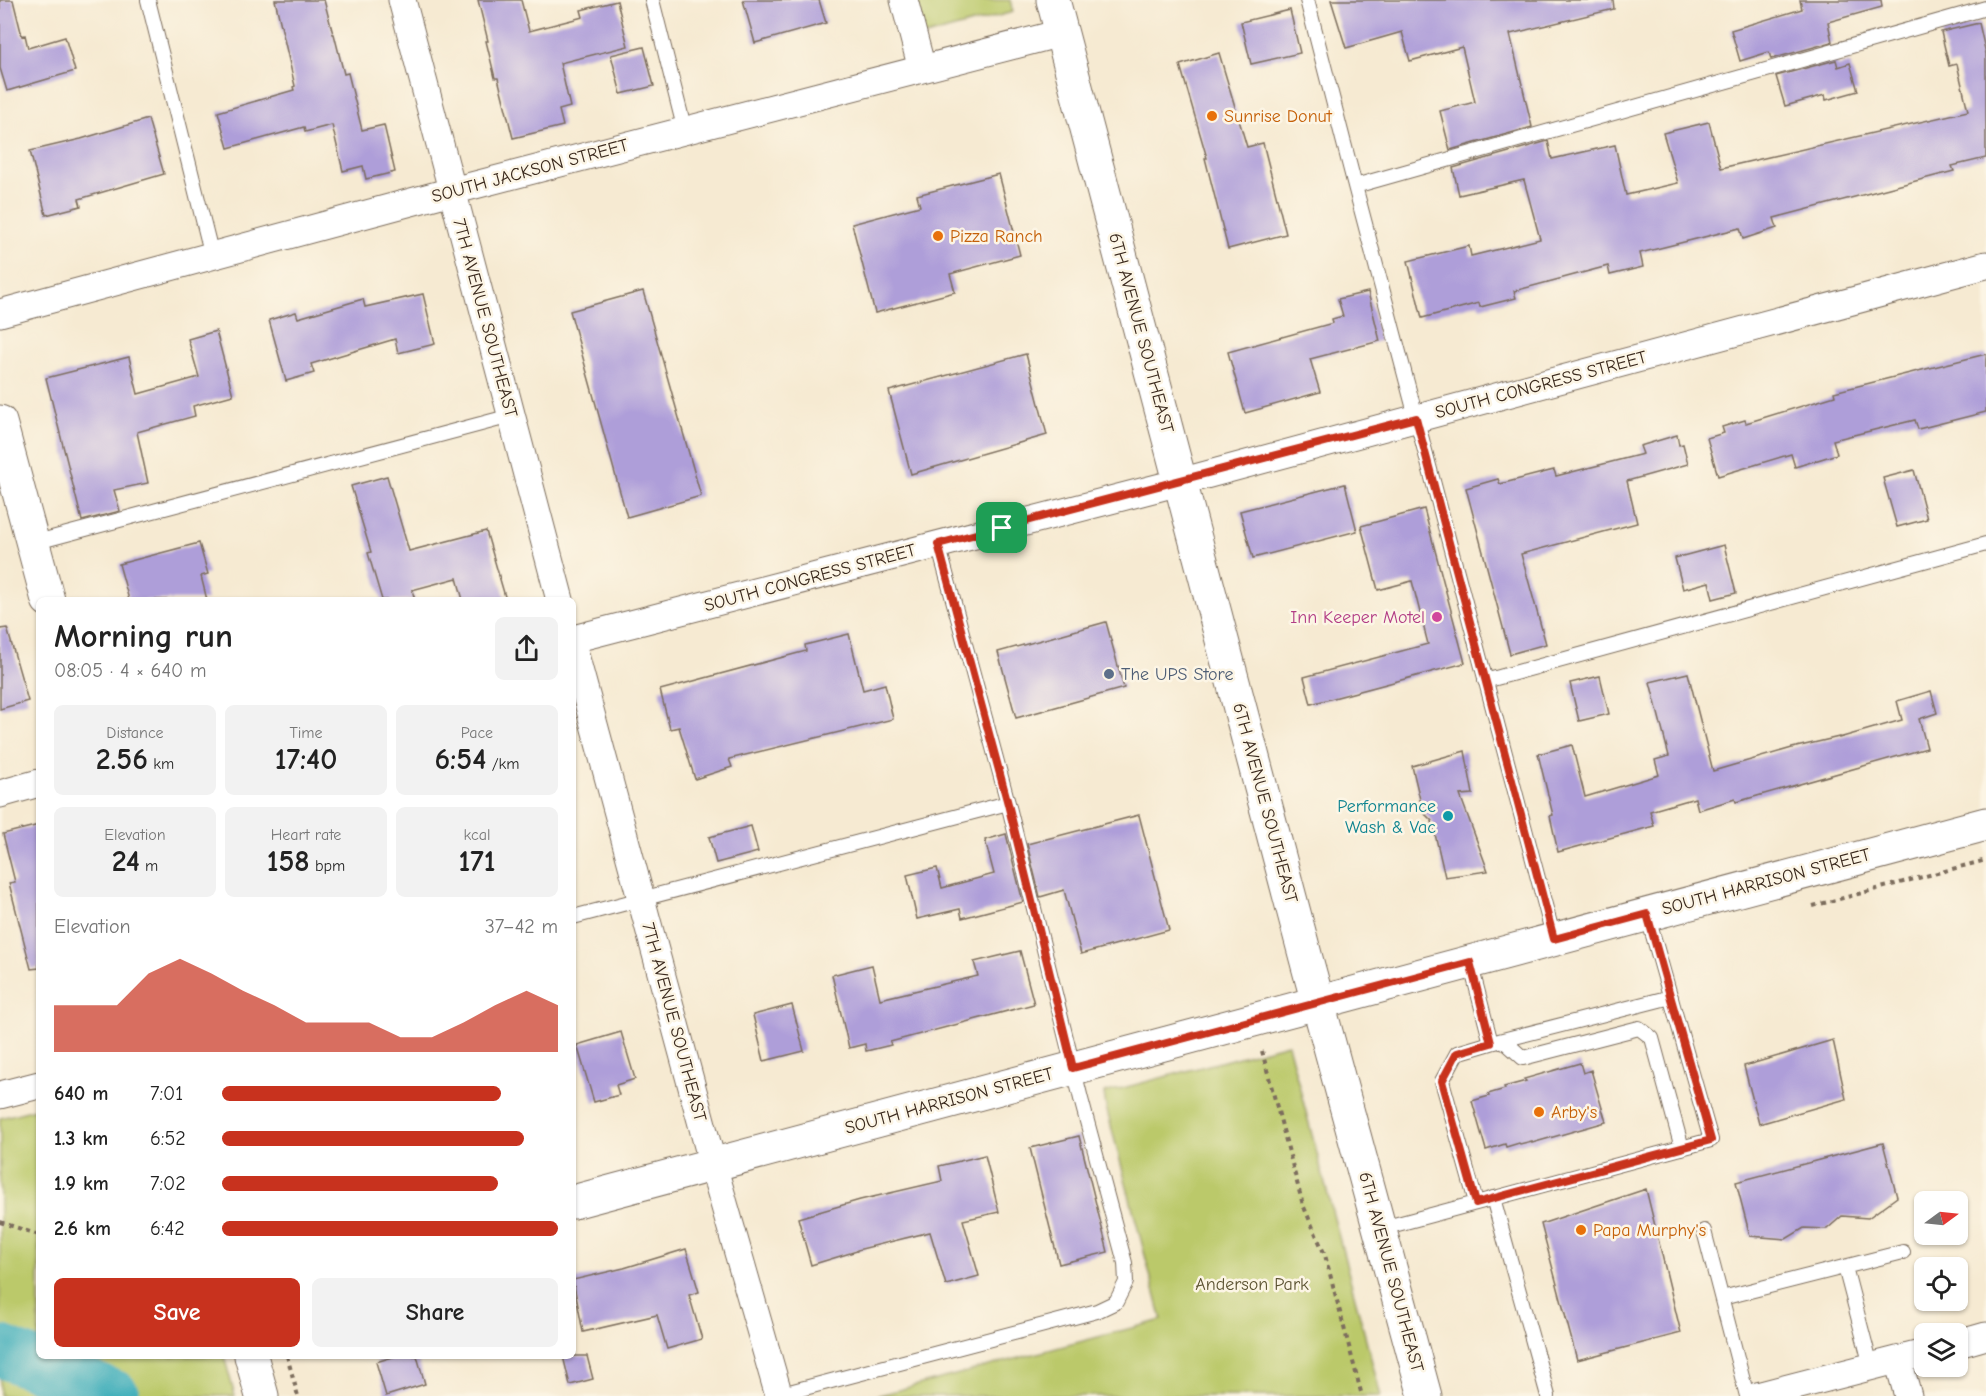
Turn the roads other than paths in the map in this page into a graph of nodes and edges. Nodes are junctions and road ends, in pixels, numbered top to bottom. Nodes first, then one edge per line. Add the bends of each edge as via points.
1 (147, 0) edge
2 (402, 0) edge
3 (652, 0) edge
4 (904, 0) edge
5 (1307, 0) edge
6 (1986, 8) edge
7 (1058, 9) edge
8 (922, 69) junction
9 (685, 130) junction
10 (1354, 186) junction
11 (452, 191) junction
12 (212, 256) junction
13 (1986, 266) edge
14 (0, 313) edge
15 (511, 416) junction
16 (1416, 418) junction
17 (0, 422) edge
18 (1180, 482) junction
19 (33, 543) junction
20 (938, 544) junction
21 (1986, 544) edge
22 (47, 597) edge
23 (559, 597) edge
24 (576, 638) edge
25 (576, 657) edge
26 (1485, 681) junction
27 (36, 784) edge
28 (0, 794) edge
29 (1008, 804) junction
30 (1986, 824) edge
31 (641, 899) junction
32 (1647, 914) junction
33 (576, 916) edge
34 (1554, 939) junction
35 (1470, 962) junction
36 (1671, 997) junction
37 (1317, 1002) junction
38 (1497, 1042) junction
39 (1073, 1068) junction
40 (36, 1086) edge
41 (0, 1095) edge
42 (1682, 1148) junction
43 (713, 1165) junction
44 (1493, 1198) junction
45 (576, 1201) edge
46 (1476, 1203) junction
47 (1379, 1228) junction
48 (1704, 1231) dead end
49 (1903, 1252) dead end
50 (1845, 1267) junction
51 (1722, 1298) junction
52 (1986, 1336) edge
53 (1968, 1341) edge
54 (1914, 1356) edge
55 (252, 1359) edge
56 (1898, 1360) junction
57 (1871, 1366) junction
58 (778, 1395) edge
59 (262, 1396) edge
60 (1425, 1396) edge
61 (1548, 1396) edge
62 (1747, 1396) edge
63 (1757, 1396) edge
64 (1908, 1396) edge

1 - 12 lane
2 - 11 street, 7TH AVENUE SOUTHEAST
3 - 9 lane
4 - 8 street
5 - 10 lane
6 - 10 lane
7 - 8 street, SOUTH JACKSON STREET
7 - 18 main road, 6TH AVENUE SOUTHEAST
8 - 9 street, SOUTH JACKSON STREET
9 - 11 street, SOUTH JACKSON STREET
10 - 16 lane
11 - 12 street, SOUTH JACKSON STREET
11 - 15 street, 7TH AVENUE SOUTHEAST
12 - 14 street, SOUTH JACKSON STREET
13 - 16 street, SOUTH CONGRESS STREET
15 - 19 lane
15 - 23 street, 7TH AVENUE SOUTHEAST
16 - 18 street, SOUTH CONGRESS STREET
16 - 26 lane
17 - 19 main road
18 - 20 street, SOUTH CONGRESS STREET
18 - 37 main road, 6TH AVENUE SOUTHEAST
19 - 22 main road
20 - 24 street, SOUTH CONGRESS STREET
20 - 29 lane
21 - 26 lane
25 - 31 street, 7TH AVENUE SOUTHEAST
26 - 34 lane
27 - 28 street
29 - 31 lane
29 - 39 lane
30 - 32 main road, SOUTH HARRISON STREET
31 - 33 lane
31 - 43 street, 7TH AVENUE SOUTHEAST
32 - 34 main road, SOUTH HARRISON STREET
32 - 36 lane
34 - 35 main road, SOUTH HARRISON STREET
35 - 37 main road, SOUTH HARRISON STREET
35 - 38 lane
36 - 38 lane
36 - 42 lane via 1711,1140
37 - 39 main road, SOUTH HARRISON STREET
37 - 47 main road, 6TH AVENUE SOUTHEAST
38 - 42 lane via 1522,1058 1639,1028 1652,1038
38 - 46 lane via 1457,1053 1442,1081
39 - 43 main road, SOUTH HARRISON STREET
39 - 58 lane via 1125,1263 1126,1282 1116,1302 1097,1311
40 - 41 street
42 - 44 lane
43 - 45 main road, SOUTH HARRISON STREET
43 - 58 street, 7TH AVENUE SOUTHEAST
44 - 46 lane
44 - 61 lane
46 - 47 lane
47 - 60 main road, 6TH AVENUE SOUTHEAST
48 - 51 lane
49 - 50 lane
50 - 51 lane
50 - 57 lane
51 - 62 lane
52 - 53 street
54 - 56 street
55 - 59 main road
56 - 57 street
56 - 64 street
57 - 63 street

